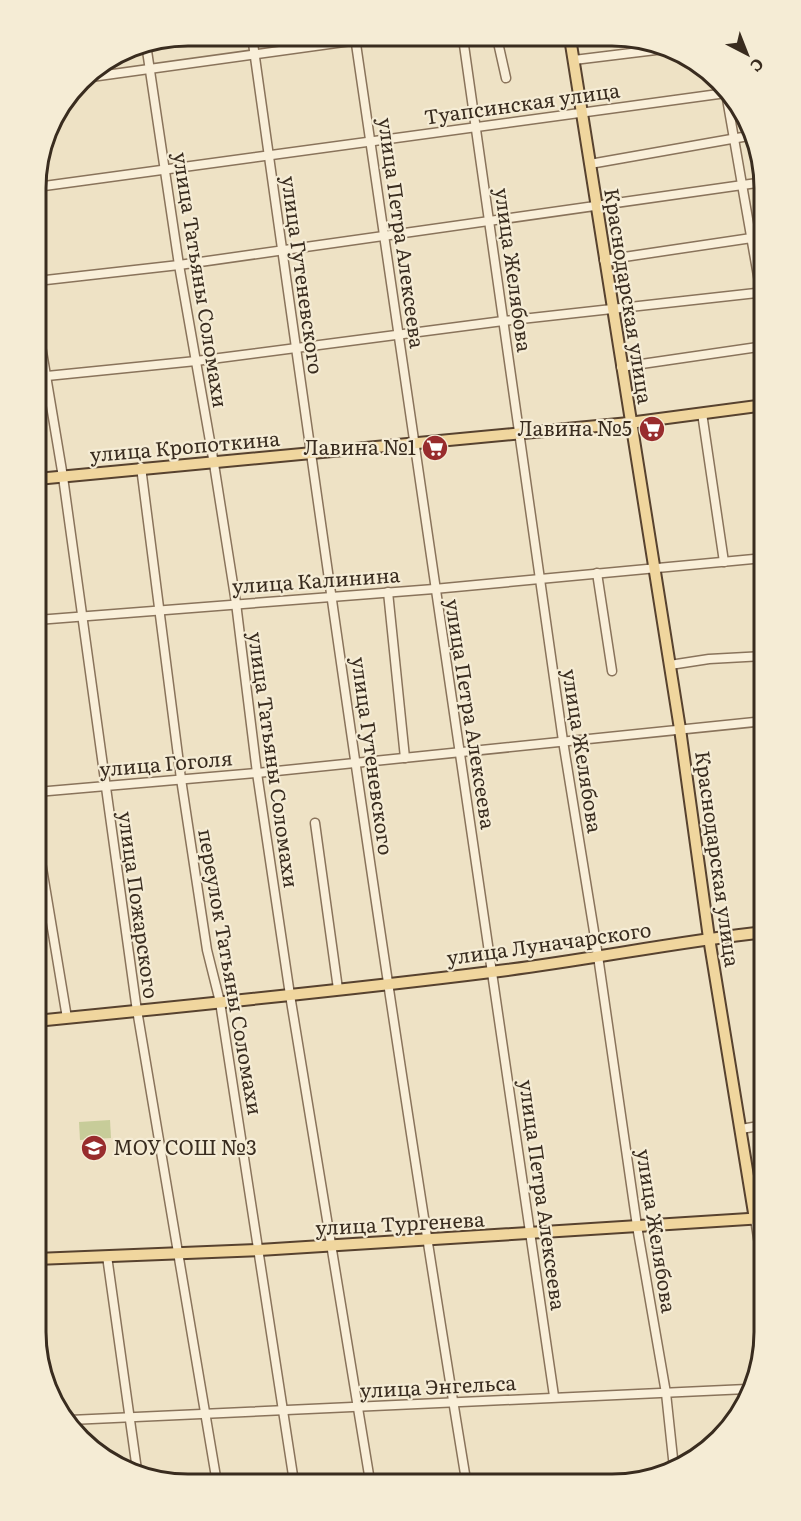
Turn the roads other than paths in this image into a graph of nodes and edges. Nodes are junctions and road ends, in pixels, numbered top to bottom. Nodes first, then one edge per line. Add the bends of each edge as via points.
1 (254, 46) edge
2 (312, 46) edge
3 (357, 46) edge
4 (464, 46) edge
5 (499, 46) edge
6 (571, 46) edge
7 (647, 51) edge
8 (147, 52) edge
9 (255, 55) junction
10 (573, 60) junction
11 (150, 69) junction
12 (103, 75) edge
13 (506, 78) dead end
14 (718, 94) edge
15 (728, 105) edge
16 (582, 112) junction
17 (475, 128) junction
18 (745, 137) edge
19 (733, 139) junction
20 (371, 142) junction
21 (268, 156) junction
22 (590, 164) junction
23 (165, 168) junction
24 (754, 183) edge
25 (740, 184) junction
26 (47, 185) edge
27 (596, 207) junction
28 (489, 223) junction
29 (385, 237) junction
30 (751, 238) junction
31 (754, 238) edge
32 (280, 251) junction
33 (754, 252) edge
34 (604, 260) junction
35 (178, 265) junction
36 (47, 280) edge
37 (754, 293) edge
38 (612, 310) junction
39 (503, 321) junction
40 (400, 336) junction
41 (754, 348) edge
42 (296, 349) junction
43 (196, 361) junction
44 (621, 368) junction
45 (47, 376) edge
46 (47, 400) edge
47 (754, 406) edge
48 (702, 413) junction
49 (629, 423) junction
50 (519, 432) junction
51 (414, 444) junction
52 (311, 454) junction
53 (214, 464) junction
54 (141, 467) junction
55 (63, 477) junction
56 (47, 478) edge
57 (754, 559) edge
58 (724, 562) junction
59 (653, 568) junction
60 (597, 573) junction
61 (540, 579) junction
62 (434, 589) junction
63 (388, 592) junction
64 (332, 596) junction
65 (236, 603) junction
66 (158, 609) junction
67 (83, 617) junction
68 (47, 619) edge
69 (754, 657) edge
70 (670, 665) junction
71 (612, 671) dead end
72 (754, 722) edge
73 (680, 729) junction
74 (562, 741) junction
75 (459, 753) junction
76 (405, 758) junction
77 (356, 762) junction
78 (257, 773) junction
79 (181, 779) junction
80 (104, 787) junction
81 (47, 791) edge
82 (315, 823) dead end
83 (47, 897) edge
84 (754, 933) edge
85 (709, 938) junction
86 (598, 956) junction
87 (492, 972) junction
88 (388, 983) junction
89 (338, 989) junction
90 (290, 995) junction
91 (220, 1002) junction
92 (137, 1013) junction
93 (67, 1018) junction
94 (47, 1020) edge
95 (754, 1127) edge
96 (741, 1129) junction
97 (754, 1188) edge
98 (750, 1189) junction
99 (754, 1201) edge
100 (754, 1219) edge
101 (637, 1226) junction
102 (531, 1234) junction
103 (428, 1240) junction
104 (332, 1245) junction
105 (259, 1250) junction
106 (178, 1252) junction
107 (107, 1256) junction
108 (47, 1259) edge
109 (743, 1389) edge
110 (666, 1393) junction
111 (554, 1396) junction
112 (453, 1403) junction
113 (359, 1408) junction
114 (285, 1410) junction
115 (206, 1413) junction
116 (131, 1417) junction
117 (77, 1420) edge
118 (673, 1461) edge
119 (136, 1465) edge
120 (216, 1474) edge
121 (293, 1474) edge
122 (369, 1474) edge
123 (465, 1474) edge

1 - 9 street, улица Гутеневского
2 - 9 street
3 - 20 street, улица Петра Алексеева
4 - 17 street, улица Желябова
5 - 13 street
6 - 10 main road, Краснодарская улица
7 - 10 street
8 - 11 street, улица Татьяны Соломахи
9 - 11 street
9 - 21 street, улица Гутеневского
10 - 16 main road, Краснодарская улица
11 - 12 street
11 - 23 street, улица Татьяны Соломахи
14 - 16 street, Туапсинская улица
15 - 19 street
16 - 17 street, Туапсинская улица
16 - 22 main road, Краснодарская улица
17 - 20 street, Туапсинская улица
17 - 28 street, улица Желябова
18 - 19 street
19 - 22 street
19 - 25 street
20 - 21 street, Туапсинская улица
20 - 29 street, улица Петра Алексеева
21 - 23 street, Туапсинская улица
21 - 32 street, улица Гутеневского
22 - 27 main road, Краснодарская улица
23 - 26 street, Туапсинская улица
23 - 35 street, улица Татьяны Соломахи
24 - 25 street
25 - 27 street
25 - 30 street
27 - 28 street
27 - 34 main road, Краснодарская улица
28 - 29 street
28 - 39 street, улица Желябова
29 - 32 street
29 - 40 street, улица Петра Алексеева
30 - 31 street
30 - 33 street
30 - 34 street
32 - 35 street
32 - 42 street, улица Гутеневского
34 - 38 main road, Краснодарская улица
35 - 36 street
35 - 43 street, улица Татьяны Соломахи
37 - 38 street
38 - 39 street
38 - 44 main road, Краснодарская улица
39 - 40 street
39 - 50 street, улица Желябова
40 - 42 street
40 - 51 street, улица Петра Алексеева
41 - 44 street
42 - 43 street
42 - 52 street, улица Гутеневского
43 - 45 street
43 - 53 street, улица Татьяны Соломахи
44 - 49 main road, Краснодарская улица
46 - 55 street, улица Пожарского
47 - 48 main road, улица Кропоткина
48 - 49 main road, улица Кропоткина
48 - 58 street
49 - 50 main road, улица Кропоткина
49 - 59 main road, Краснодарская улица
50 - 51 main road, улица Кропоткина
50 - 61 street, улица Желябова
51 - 52 main road, улица Кропоткина
51 - 62 street, улица Петра Алексеева
52 - 53 main road, улица Кропоткина
52 - 64 street, улица Гутеневского
53 - 54 main road, улица Кропоткина
53 - 65 street, улица Татьяны Соломахи
54 - 55 main road, улица Кропоткина
54 - 66 street, переулок Татьяны Соломахи
55 - 56 main road, улица Кропоткина
55 - 67 street, улица Пожарского
57 - 58 street, улица Калинина
58 - 59 street, улица Калинина
59 - 60 street, улица Калинина
59 - 70 main road, Краснодарская улица
60 - 61 street, улица Калинина
60 - 71 street
61 - 62 street, улица Калинина
61 - 74 street, улица Желябова
62 - 63 street, улица Калинина
62 - 75 street, улица Петра Алексеева
63 - 64 street, улица Калинина
63 - 76 street
64 - 65 street, улица Калинина
64 - 77 street, улица Гутеневского
65 - 66 street, улица Калинина
65 - 78 street, улица Татьяны Соломахи
66 - 67 street, улица Калинина
66 - 79 street, переулок Татьяны Соломахи
67 - 68 street, улица Калинина
67 - 80 street, улица Пожарского
69 - 70 street
70 - 73 main road, Краснодарская улица
72 - 73 street, улица Гоголя
73 - 74 street, улица Гоголя
73 - 85 main road, Краснодарская улица
74 - 75 street, улица Гоголя
74 - 86 street, улица Желябова
75 - 76 street, улица Гоголя
75 - 87 street, улица Петра Алексеева
76 - 77 street, улица Гоголя
77 - 78 street, улица Гоголя
77 - 88 street, улица Гутеневского
78 - 79 street, улица Гоголя
78 - 90 street, улица Татьяны Соломахи
79 - 80 street, улица Гоголя
79 - 91 street, переулок Татьяны Соломахи via 207,950
80 - 81 street, улица Гоголя
80 - 92 street, улица Пожарского
82 - 89 street
83 - 93 street
84 - 85 main road, улица Луначарского
85 - 86 main road, улица Луначарского
85 - 96 main road, Краснодарская улица
86 - 87 main road, улица Луначарского
86 - 101 street, улица Желябова
87 - 88 main road, улица Луначарского
87 - 102 street, улица Петра Алексеева
88 - 89 main road, улица Луначарского
88 - 103 street, улица Гутеневского
89 - 90 main road, улица Луначарского
90 - 91 main road, улица Луначарского
90 - 104 street, улица Татьяны Соломахи
91 - 92 main road, улица Луначарского
91 - 105 street, переулок Татьяны Соломахи
92 - 93 main road, улица Луначарского
92 - 106 street, улица Пожарского
93 - 94 main road, улица Луначарского
95 - 96 street
96 - 98 main road, Краснодарская улица
97 - 98 street
98 - 99 main road, Краснодарская улица
100 - 101 main road, улица Тургенева
101 - 102 main road, улица Тургенева
101 - 110 street, улица Желябова
102 - 103 main road, улица Тургенева
102 - 111 street, улица Петра Алексеева
103 - 104 main road, улица Тургенева
103 - 112 street, улица Гутеневского
104 - 105 main road, улица Тургенева
104 - 113 street, улица Татьяны Соломахи
105 - 106 main road, улица Тургенева
105 - 114 street, переулок Татьяны Соломахи
106 - 107 main road, улица Тургенева
106 - 115 street, улица Пожарского
107 - 108 main road, улица Тургенева
107 - 116 street
109 - 110 street, улица Энгельса
110 - 111 street, улица Энгельса
110 - 118 street, улица Желябова
111 - 112 street, улица Энгельса
112 - 113 street, улица Энгельса
112 - 123 street, улица Гутеневского
113 - 114 street, улица Энгельса
113 - 122 street, улица Татьяны Соломахи
114 - 115 street, улица Энгельса
114 - 121 street, переулок Татьяны Соломахи
115 - 116 street, улица Энгельса
115 - 120 street, улица Пожарского
116 - 117 street, улица Энгельса
116 - 119 street

